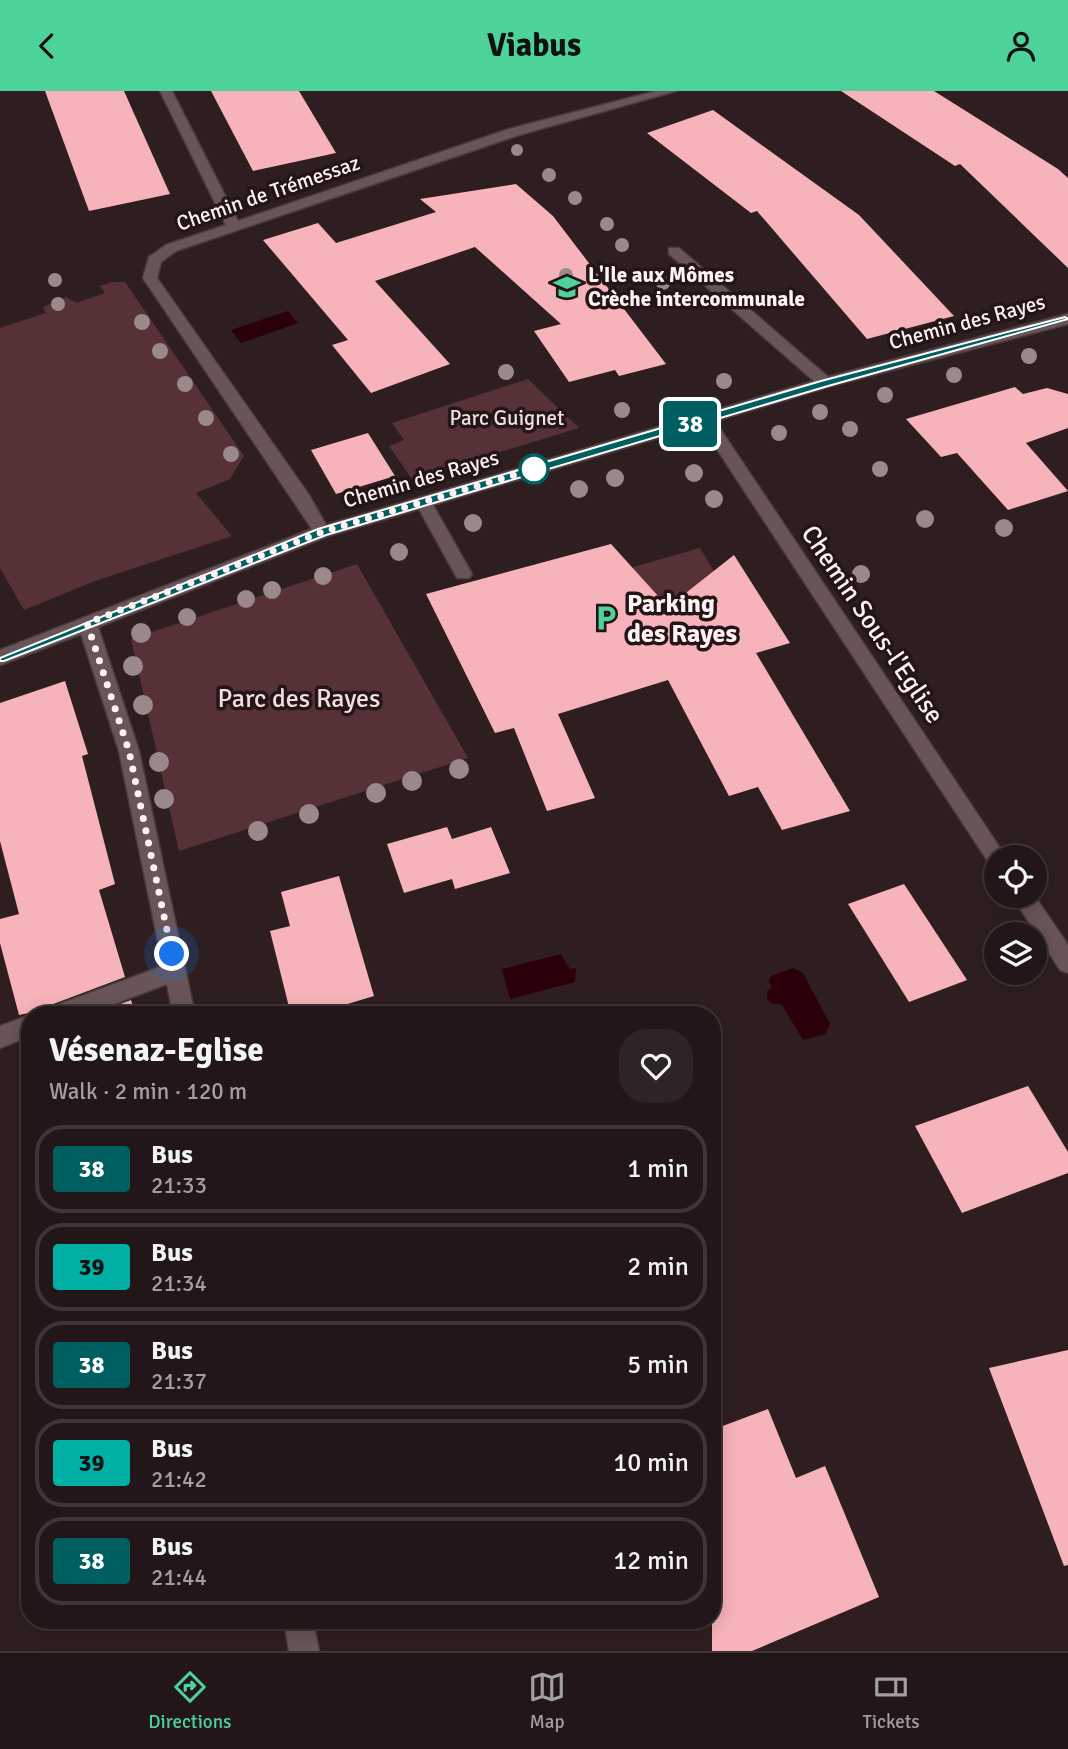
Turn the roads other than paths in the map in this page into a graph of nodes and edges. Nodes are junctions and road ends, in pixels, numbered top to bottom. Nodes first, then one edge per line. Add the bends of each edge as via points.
1 (166, 91) edge
2 (670, 91) edge
3 (234, 227) junction
4 (674, 251) dead end
5 (1068, 319) edge
6 (825, 383) junction
7 (705, 419) junction
8 (423, 502) junction
9 (322, 532) junction
10 (463, 574) dead end
11 (87, 623) junction
12 (0, 658) edge
13 (988, 845) edge
14 (1031, 908) edge
15 (1068, 963) edge
16 (176, 971) junction
17 (81, 1006) edge
18 (182, 1006) edge
19 (21, 1029) edge
20 (0, 1037) edge
21 (300, 1629) edge
22 (304, 1651) edge

1 - 3 street
2 - 3 street, Chemin de Trémessaz via 514,132
3 - 9 street, Chemin de Trémessaz via 172,248 154,260 150,278
4 - 6 street
5 - 6 street, Chemin des Rayes
6 - 7 street, Chemin des Rayes
7 - 8 street, Chemin des Rayes
7 - 13 street, Chemin Sous-l'Eglise
8 - 9 street, Chemin des Rayes
8 - 10 street
9 - 11 street, Chemin des Rayes
11 - 12 street, Chemin des Rayes
11 - 16 street via 129,751
14 - 15 street
16 - 17 street
16 - 18 street
19 - 20 street
21 - 22 street

